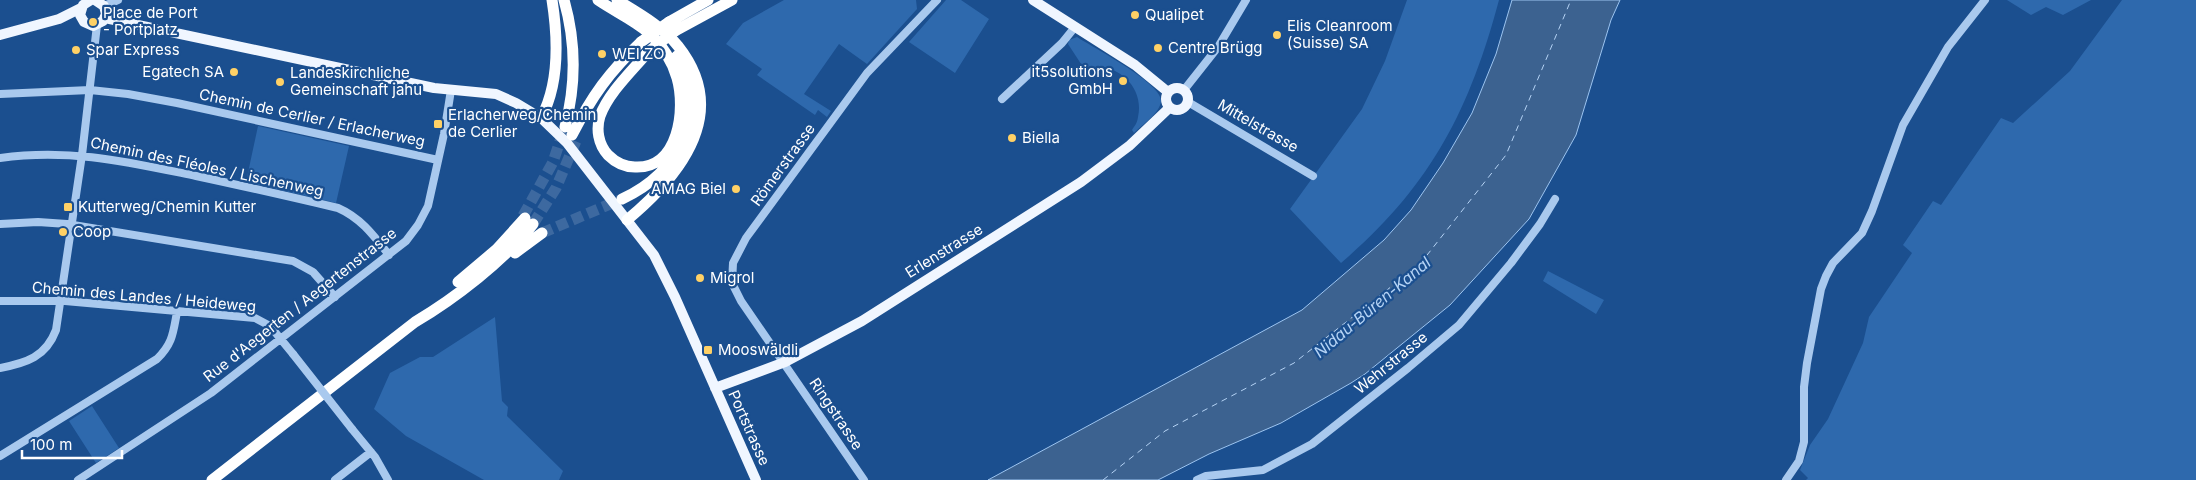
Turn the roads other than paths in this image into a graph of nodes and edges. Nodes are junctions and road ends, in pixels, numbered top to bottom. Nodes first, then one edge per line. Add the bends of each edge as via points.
1 (118, 0) edge
2 (552, 0) edge
3 (564, 0) edge
4 (598, 0) edge
5 (617, 0) edge
6 (708, 0) edge
7 (732, 0) edge
8 (937, 0) edge
9 (1033, 0) edge
10 (1246, 0) edge
11 (1985, 0) edge
12 (97, 2) edge
13 (81, 8) junction
14 (59, 19) junction
15 (84, 22) junction
16 (101, 22) junction
17 (1075, 27) junction
18 (669, 28) junction
19 (0, 35) edge
20 (648, 52) junction
21 (90, 90) junction
22 (451, 90) junction
23 (1184, 90) junction
24 (1168, 92) junction
25 (0, 94) edge
26 (1002, 99) dead end
27 (1188, 102) junction
28 (1170, 108) junction
29 (537, 115) junction
30 (571, 135) junction
31 (82, 155) junction
32 (0, 158) edge
33 (438, 160) junction
34 (1313, 176) dead end
35 (622, 199) tunnel mouth
36 (1555, 199) dead end
37 (627, 220) junction
38 (0, 224) edge
39 (71, 225) junction
40 (542, 233) tunnel mouth
41 (389, 255) junction
42 (477, 276) junction
43 (335, 297) junction
44 (0, 301) edge
45 (61, 301) junction
46 (177, 312) junction
47 (415, 322) junction
48 (281, 339) junction
49 (785, 362) junction
50 (0, 368) edge
51 (715, 388) junction
52 (371, 452) junction
53 (0, 456) edge
54 (78, 480) edge
55 (212, 480) edge
56 (335, 480) edge
57 (388, 480) edge
58 (756, 480) edge
59 (864, 480) edge
60 (1197, 480) edge
61 (1786, 480) edge

1 - 12 street
2 - 29 highway via 555,19 553,82 551,95
3 - 30 highway via 572,35
4 - 20 highway via 653,37 669,58 679,86 680,115 671,145 654,162 628,166 604,151 599,138 599,122 608,101
5 - 18 highway via 653,23
6 - 18 highway
7 - 18 highway
8 - 49 street, Römerstrasse via 867,73 746,238 733,263 732,283
9 - 17 main road
10 - 23 street via 1218,47
11 - 61 street via 1948,47 1903,125 1862,233 1833,263 1826,276 1806,363 1804,442 1799,461
12 - 13 main road via 85,2
12 - 16 main road
13 - 14 main road
13 - 15 main road via 80,16
14 - 15 main road
14 - 19 main road
15 - 16 main road via 90,25
16 - 21 street
16 - 22 main road, Portstrasse
17 - 24 main road via 1135,65
17 - 26 street
18 - 20 highway, bridge
18 - 30 highway, bridge via 640,42 621,61 597,89
18 - 35 highway via 686,80 689,105 686,127 678,149 665,169 646,186
18 - 37 highway via 694,75 699,101 698,123 692,146 677,170
20 - 30 highway via 616,81
21 - 25 street, Chemin de Cerlier / Erlacherweg
21 - 31 street
21 - 33 street, Chemin de Cerlier / Erlacherweg via 178,102
22 - 29 main road, Portstrasse via 496,94
22 - 33 street, Rue d'Aegerten / Aegertenstrasse
23 - 24 main road via 1175,88
23 - 27 main road
24 - 28 main road via 1166,100
27 - 28 main road via 1180,110
27 - 34 street, Mittelstrasse
28 - 49 main road, Erlenstrasse via 1129,146 1068,191 862,321
29 - 37 main road, Portstrasse via 567,143
31 - 32 street, Chemin des Fléoles / Lischenweg via 49,153
31 - 39 street
31 - 41 street, Chemin des Fléoles / Lischenweg via 162,169 338,208 365,225
33 - 41 street, Rue d'Aegerten / Aegertenstrasse via 423,217 406,241
36 - 60 street, Wehrstrasse via 1511,263 1459,325 1320,438 1263,470 1206,476
37 - 51 main road, Portstrasse via 663,271
38 - 39 street via 38,222
39 - 43 street via 293,261 313,272
39 - 45 street
40 - 42 highway
41 - 43 street, Rue d'Aegerten / Aegertenstrasse
42 - 47 highway
42 - 47 highway via 509,251 527,220
43 - 48 street, Rue d'Aegerten / Aegertenstrasse
44 - 45 street, Chemin des Landes / Heideweg
45 - 46 street, Chemin des Landes / Heideweg
45 - 50 street via 54,336 42,353 24,364
46 - 48 street, Chemin des Landes / Heideweg via 255,318 270,326
46 - 53 street via 172,339 157,359
47 - 55 highway
48 - 52 street, Chemin des Landes / Heideweg, bridge
48 - 54 street, Rue d'Aegerten / Aegertenstrasse via 198,402
49 - 51 main road, Erlenstrasse
49 - 59 street, Ringstrasse
51 - 58 main road, Portstrasse
52 - 56 street
52 - 57 street, Chemin des Landes / Heideweg

